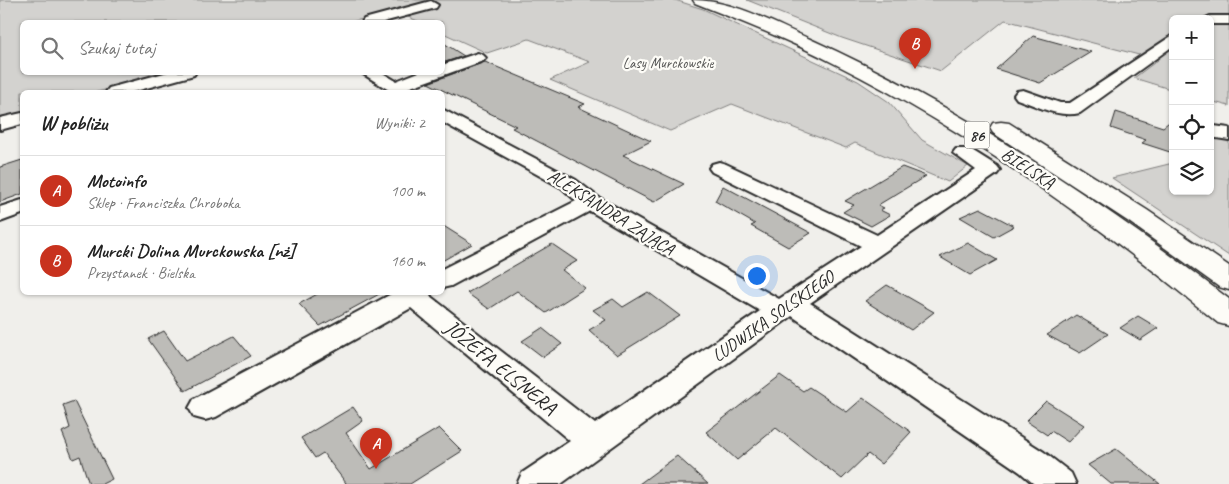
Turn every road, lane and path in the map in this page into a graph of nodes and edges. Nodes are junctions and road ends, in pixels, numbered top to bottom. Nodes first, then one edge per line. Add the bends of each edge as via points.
1 (700, 0) edge
2 (728, 0) edge
3 (431, 6) dead end
4 (378, 20) edge
5 (1214, 20) edge
6 (1229, 20) edge
7 (1169, 42) edge
8 (478, 58) dead end
9 (445, 69) edge
10 (177, 75) edge
11 (373, 75) edge
12 (430, 75) edge
13 (122, 90) edge
14 (399, 90) edge
15 (1023, 95) dead end
16 (445, 116) edge
17 (20, 119) edge
18 (0, 124) edge
19 (963, 153) dead end
20 (719, 168) dead end
21 (590, 202) junction
22 (20, 208) edge
23 (0, 215) edge
24 (1138, 216) junction
25 (878, 245) junction
26 (1229, 263) edge
27 (445, 278) edge
28 (1229, 280) edge
29 (411, 295) edge
30 (414, 295) edge
31 (785, 307) junction
32 (1229, 315) edge
33 (205, 408) dead end
34 (594, 442) junction
35 (534, 484) edge
36 (1059, 484) edge

1 - 32 main road, BIELSKA / 86 via 837,57 971,131 1110,224
2 - 24 main road, BIELSKA / 86 via 815,34 923,86 1027,144
3 - 4 street
5 - 6 street
7 - 15 street via 1074,109 1057,108
8 - 9 street
10 - 13 street
11 - 14 street
12 - 14 street
16 - 21 street, ALEKSANDRA ZAJĄCA via 569,184
17 - 18 street
19 - 25 street, LUDWIKA SOLSKIEGO via 990,170
20 - 25 street
21 - 27 street
21 - 31 street, ALEKSANDRA ZAJĄCA
22 - 23 street
24 - 26 main road
24 - 28 main road, BIELSKA / 86
25 - 31 street, LUDWIKA SOLSKIEGO
29 - 33 street
30 - 34 street, JÓZEFA ELSNERA
31 - 34 street, LUDWIKA SOLSKIEGO
31 - 36 street, ALEKSANDRA ZAJĄCA via 1032,462
34 - 35 street, LUDWIKA SOLSKIEGO

